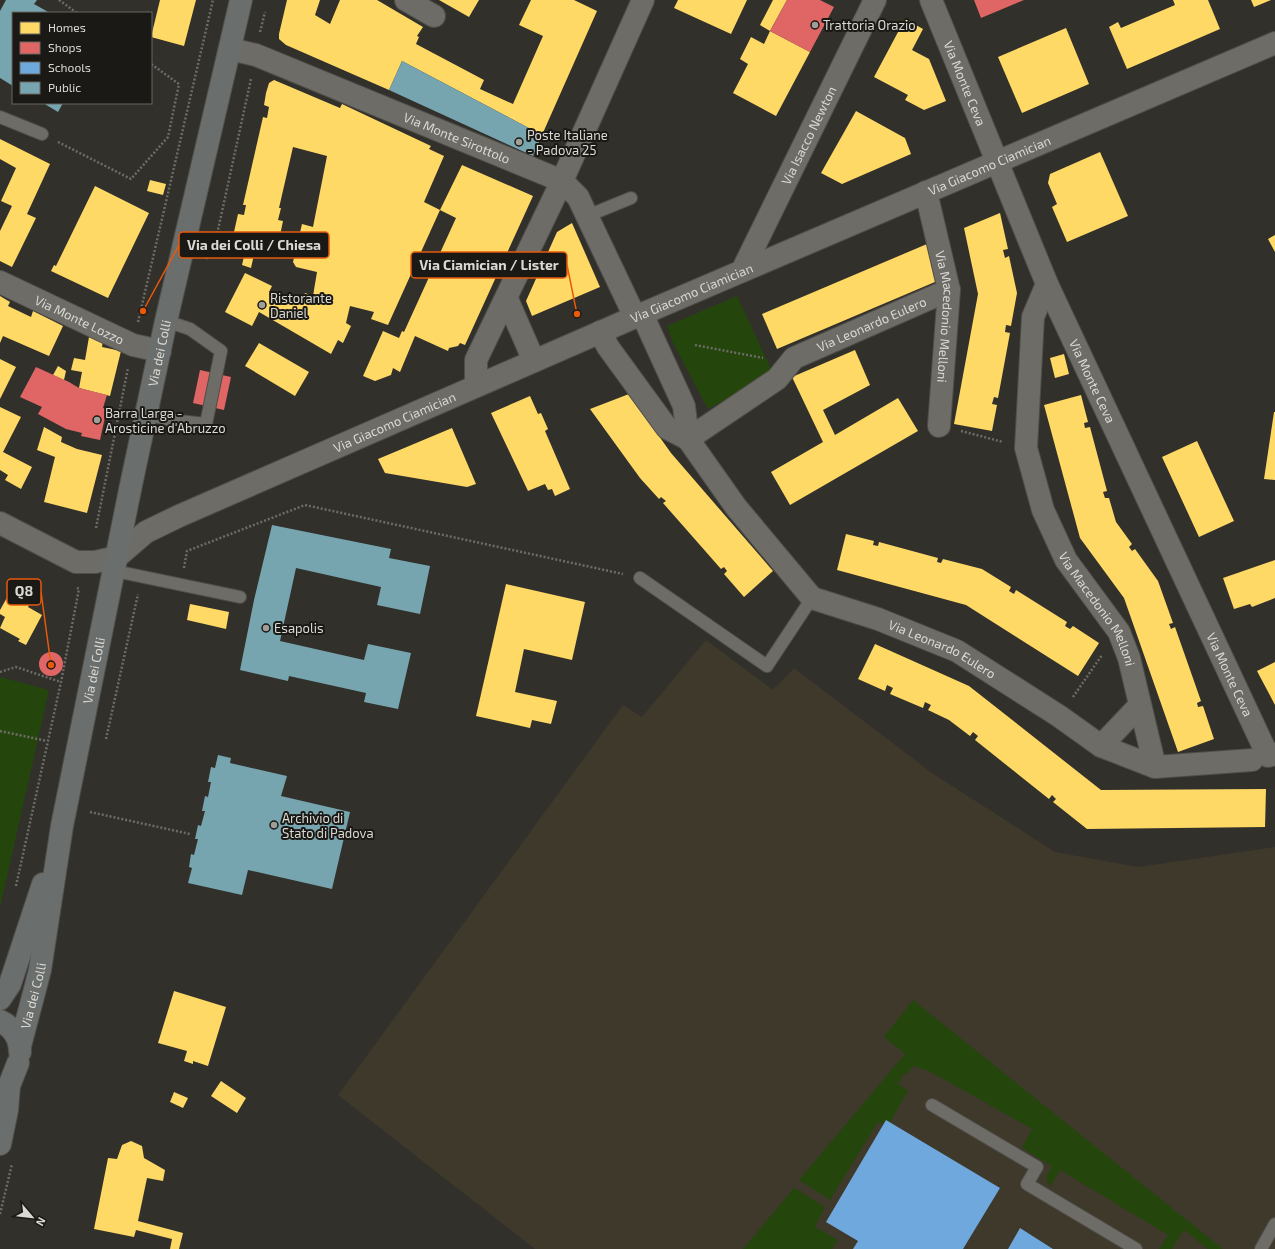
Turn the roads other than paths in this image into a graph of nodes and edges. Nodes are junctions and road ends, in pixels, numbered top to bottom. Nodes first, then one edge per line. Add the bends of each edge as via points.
1 (241, 0) edge
2 (406, 0) edge
3 (643, 0) edge
4 (875, 0) edge
5 (931, 0) edge
6 (434, 16) dead end
7 (1275, 43) edge
8 (230, 49) junction
9 (0, 117) edge
10 (42, 134) road end
11 (998, 161) junction
12 (562, 181) junction
13 (926, 192) junction
14 (631, 198) dead end
15 (587, 216) junction
16 (742, 271) junction
17 (0, 282) edge
18 (1047, 284) junction
19 (949, 290) junction
20 (507, 299) junction
21 (639, 315) junction
22 (166, 321) junction
23 (600, 332) junction
24 (160, 351) junction
25 (534, 361) junction
26 (476, 386) junction
27 (147, 414) junction
28 (939, 426) road end
29 (688, 439) junction
30 (0, 523) edge
31 (116, 564) junction
32 (640, 578) road end
33 (240, 597) dead end
34 (812, 598) junction
35 (1139, 706) junction
36 (1101, 746) junction
37 (1265, 757) edge
38 (1155, 767) junction
39 (62, 826) junction
40 (0, 1000) edge
41 (0, 1021) edge
42 (19, 1054) junction
43 (0, 1079) edge
44 (932, 1105) dead end
45 (0, 1144) edge
46 (1275, 1224) edge
47 (1136, 1249) edge
48 (1261, 1249) edge

1 - 8 main road, Via dei Colli
2 - 6 street
3 - 12 street
4 - 16 street, Via Isacco Newton
5 - 11 street, Via Monte Ceva
7 - 11 street, Via Giacomo Ciamician
8 - 12 street, Via Monte Sirottolo via 256,55
8 - 22 main road, Via dei Colli
9 - 10 lane
11 - 13 street, Via Giacomo Ciamician
11 - 18 street, Via Monte Ceva
12 - 15 street, Via Monte Sirottolo via 578,197
12 - 20 street
13 - 16 street, Via Giacomo Ciamician
13 - 19 street, Via Macedonio Melloni
14 - 15 lane
15 - 21 street, Via Monte Sirottolo
16 - 21 street, Via Giacomo Ciamician
17 - 24 street, Via Monte Lozzo via 133,345
18 - 35 street, Via Macedonio Melloni via 1033,317 1026,448 1043,510 1066,560 1118,632 1129,658
18 - 37 street, Via Monte Ceva
19 - 28 street, Via Macedonio Melloni
19 - 29 street, Via Leonardo Eulero via 794,358 776,379
20 - 25 street
20 - 26 street via 476,360
21 - 23 street, Via Giacomo Ciamician
21 - 29 street via 684,406
22 - 24 main road, Via dei Colli
22 - 27 lane via 190,329 221,351 206,424 170,420
23 - 25 street, Via Giacomo Ciamician
23 - 29 street via 608,347 667,428
24 - 27 main road, Via dei Colli
25 - 26 street, Via Giacomo Ciamician
26 - 31 street, Via Giacomo Ciamician via 146,532
27 - 31 main road, Via dei Colli
29 - 34 street via 736,507
30 - 31 street via 76,562
31 - 33 lane via 181,584
31 - 39 main road, Via dei Colli
32 - 34 lane via 767,666
34 - 36 street, Via Leonardo Eulero via 878,618 957,651
35 - 36 street
35 - 38 street, Via Macedonio Melloni
36 - 38 street, Via Leonardo Eulero
37 - 38 street, Via Leonardo Eulero
39 - 40 main road, Via dei Colli via 10,984
39 - 42 main road, Via dei Colli via 40,970
41 - 42 main road, Via dei Colli via 11,1027 17,1036
42 - 43 main road via 13,1070
42 - 45 main road, Via dei Colli via 9,1086
44 - 47 lane via 1037,1167 1027,1184
46 - 48 lane

